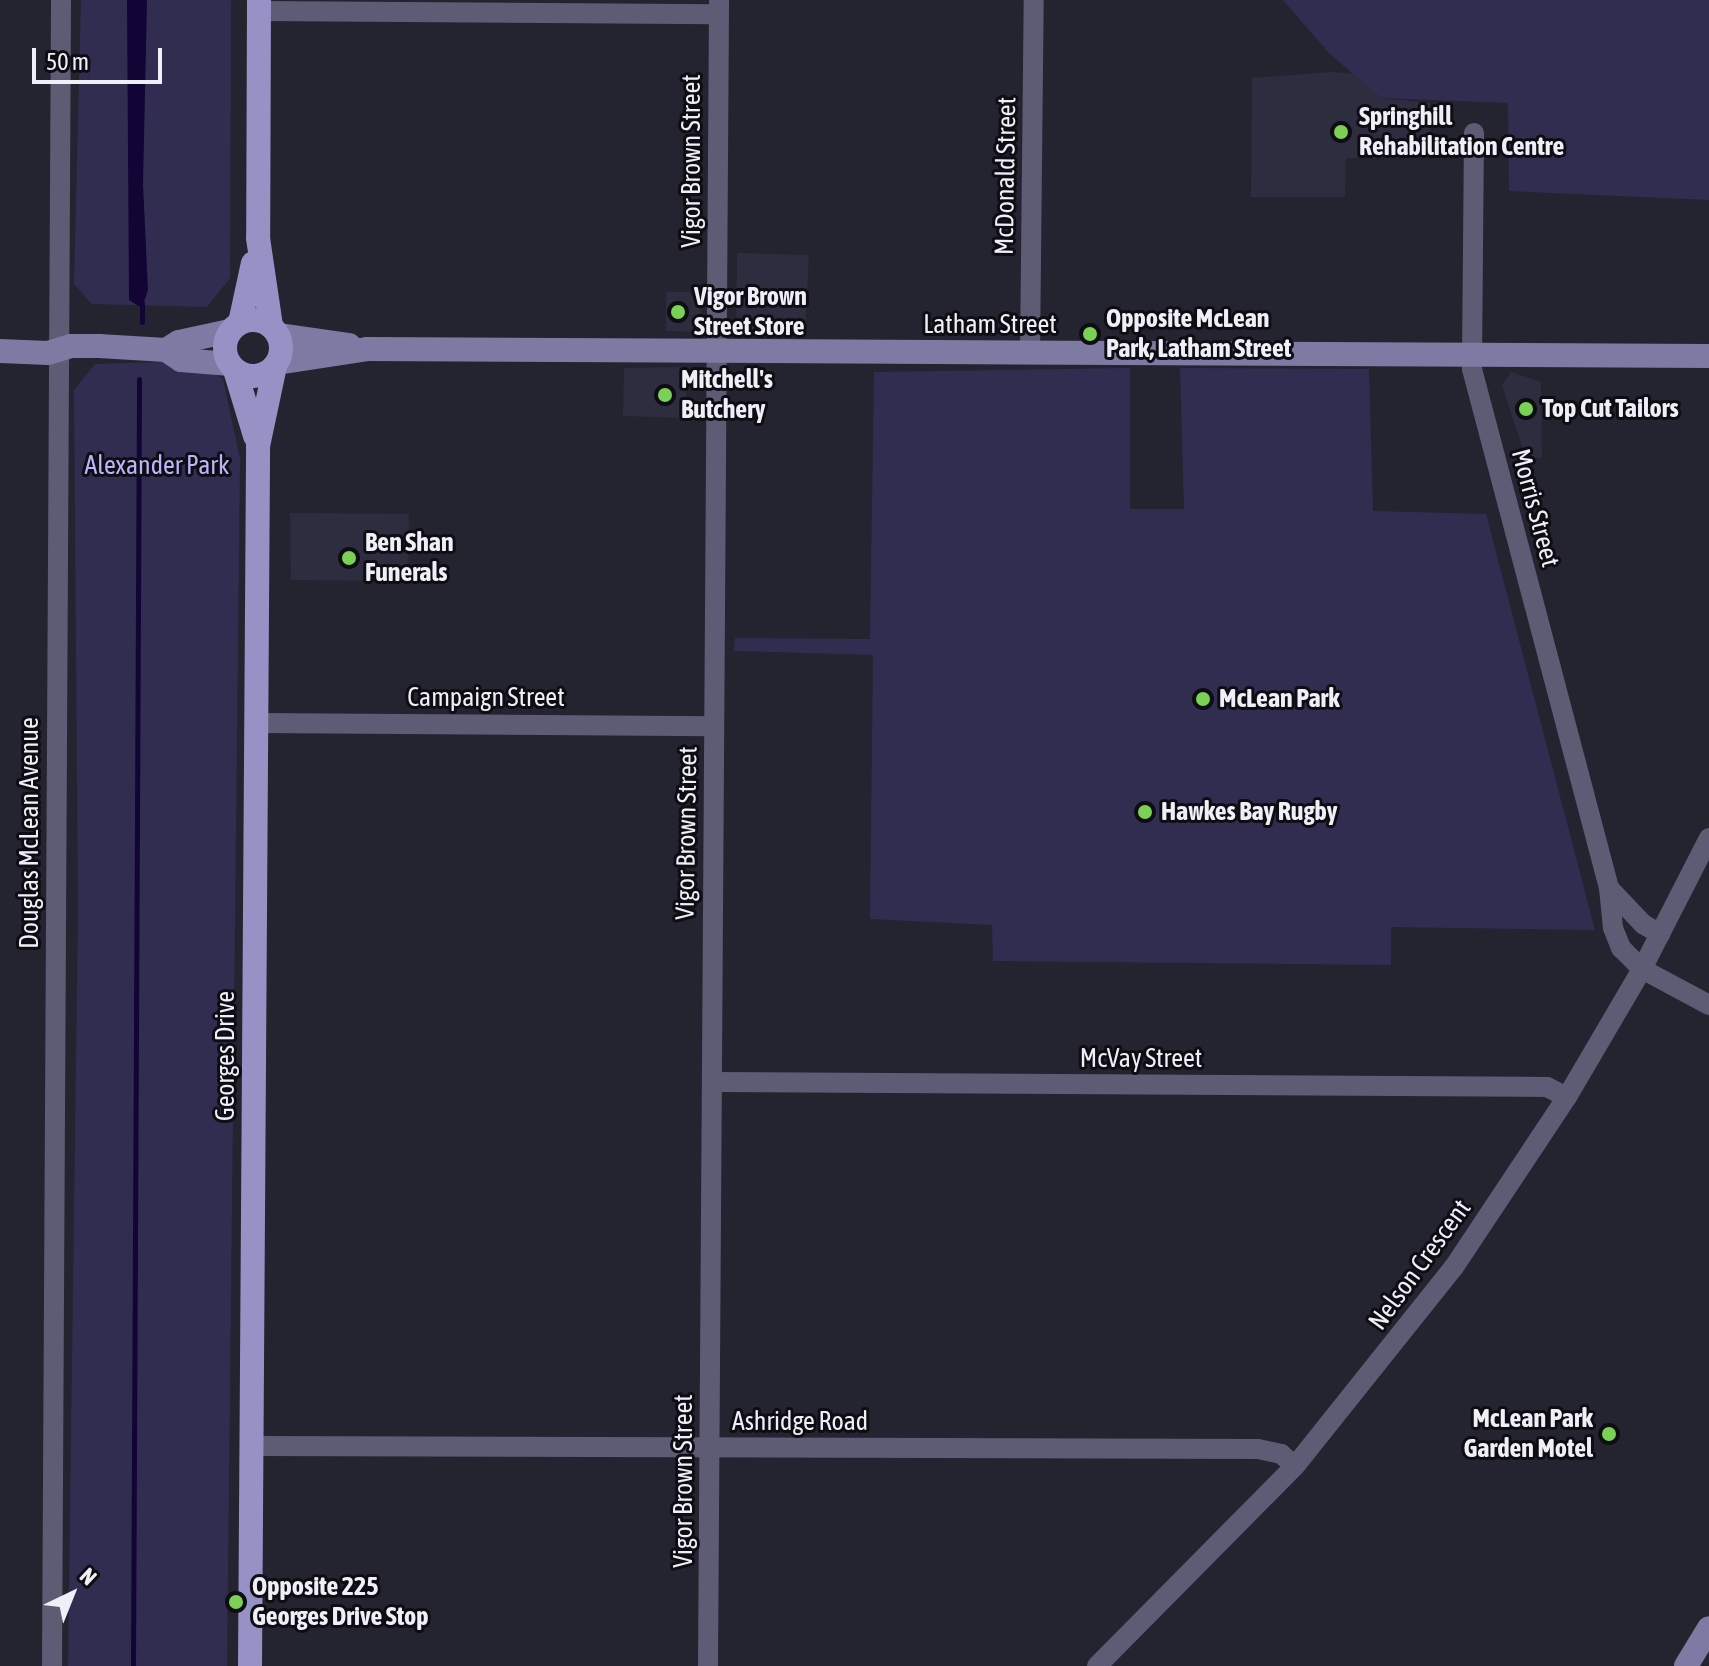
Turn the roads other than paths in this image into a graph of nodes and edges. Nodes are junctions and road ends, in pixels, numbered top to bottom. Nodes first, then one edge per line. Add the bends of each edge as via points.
1 (61, 0) edge
2 (1034, 0) edge
3 (259, 6) edge
4 (718, 7) edge
5 (1474, 133) dead end
6 (258, 238) junction
7 (235, 327) junction
8 (275, 331) junction
9 (60, 349) junction
10 (367, 349) junction
11 (166, 350) junction
12 (0, 351) edge
13 (717, 352) junction
14 (1030, 354) junction
15 (1473, 356) junction
16 (1709, 356) edge
17 (276, 365) junction
18 (232, 367) junction
19 (258, 446) junction
20 (256, 723) junction
21 (714, 726) junction
22 (1709, 838) edge
23 (1609, 888) junction
24 (1660, 934) junction
25 (1642, 969) junction
26 (1709, 1005) edge
27 (713, 1082) junction
28 (1567, 1097) junction
29 (252, 1446) junction
30 (710, 1448) junction
31 (1295, 1466) junction
32 (1709, 1628) edge
33 (52, 1666) edge
34 (250, 1666) edge
35 (708, 1666) edge
36 (1097, 1666) edge
37 (1686, 1666) edge

1 - 9 street, Douglas McLean Avenue
2 - 14 street, McDonald Street
3 - 4 street
3 - 6 main road
4 - 13 street, Vigor Brown Street
5 - 15 street, Morris Street
6 - 7 main road
6 - 8 main road
7 - 8 main road via 256,320
7 - 11 main road
7 - 18 main road via 225,347
8 - 10 main road, Latham Street
8 - 17 main road
9 - 11 main road
9 - 12 main road
9 - 33 street, Douglas McLean Avenue
10 - 13 main road, Latham Street
10 - 17 main road, Latham Street
11 - 18 main road via 181,360
13 - 14 main road, Latham Street
13 - 21 street, Vigor Brown Street
14 - 15 main road, Latham Street
15 - 16 main road, Latham Street
15 - 23 street, Morris Street via 1472,369
17 - 18 main road via 260,376
17 - 19 main road, Georges Drive
18 - 19 main road, Georges Drive
19 - 20 main road, Georges Drive
20 - 21 street, Campaign Street
20 - 29 main road, Georges Drive
21 - 27 street, Vigor Brown Street
22 - 24 street, Nelson Crescent
23 - 24 street, Morris Street
23 - 25 street, Morris Street via 1617,938
24 - 25 street, Nelson Crescent
25 - 26 street
25 - 28 street, Nelson Crescent
27 - 28 street, McVay Street via 1547,1087
27 - 30 street, Vigor Brown Street
28 - 31 street, Nelson Crescent via 1454,1267
29 - 30 street, Ashridge Road
29 - 34 main road, Georges Drive
30 - 31 street, Ashridge Road via 1258,1449 1281,1454
30 - 35 street, Vigor Brown Street
31 - 36 street, Nelson Crescent
32 - 37 main road

